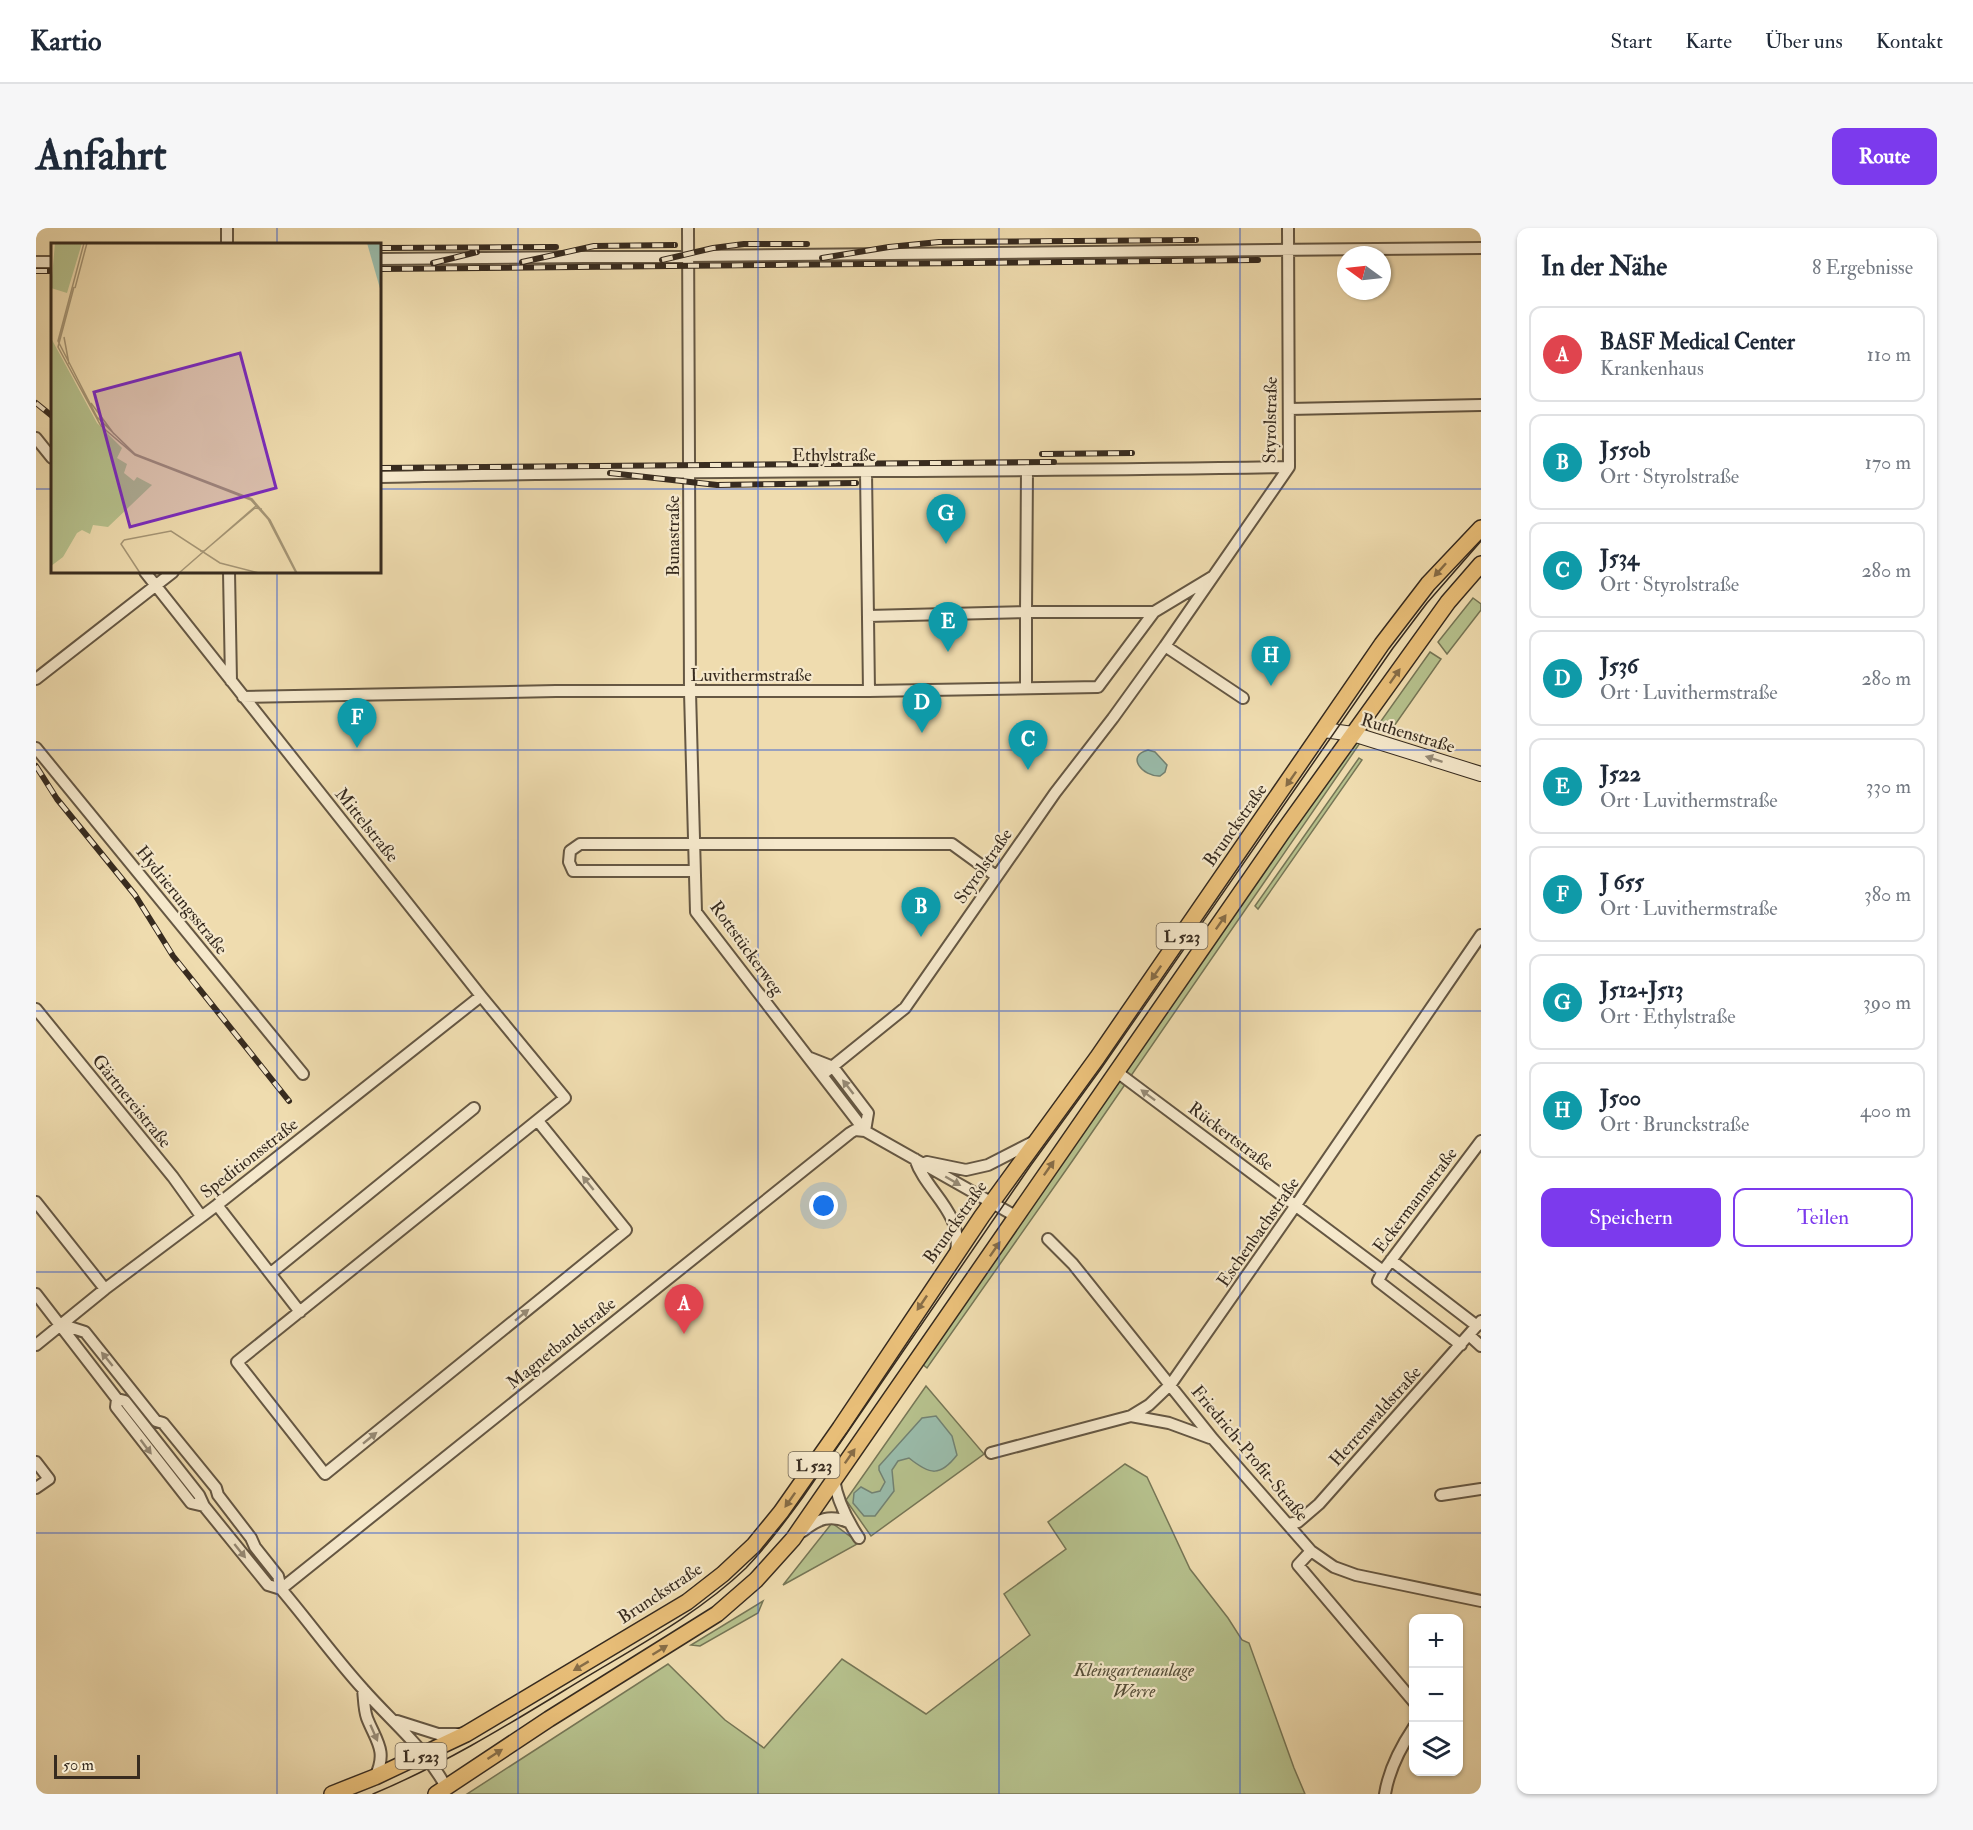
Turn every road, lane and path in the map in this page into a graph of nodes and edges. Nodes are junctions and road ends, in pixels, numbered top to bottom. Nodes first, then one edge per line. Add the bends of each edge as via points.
1 (688, 228) edge
2 (1288, 228) edge
3 (1481, 248) edge
4 (1288, 250) junction
5 (688, 257) junction
6 (381, 259) edge
7 (1481, 405) edge
8 (1289, 409) junction
9 (36, 438) edge
10 (51, 457) edge
11 (1289, 467) junction
12 (1027, 470) junction
13 (689, 472) junction
14 (866, 472) junction
15 (381, 477) edge
16 (1481, 528) edge
17 (1481, 564) edge
18 (146, 573) edge
19 (172, 573) edge
20 (229, 573) edge
21 (1212, 576) junction
22 (156, 585) junction
23 (1026, 612) junction
24 (1154, 612) junction
25 (868, 616) junction
26 (1165, 646) junction
27 (36, 679) edge
28 (231, 682) junction
29 (1026, 687) junction
30 (869, 691) junction
31 (690, 692) junction
32 (243, 697) junction
33 (1243, 699) dead end
34 (1324, 730) junction
35 (1353, 734) junction
36 (36, 748) edge
37 (1481, 774) edge
38 (694, 845) junction
39 (694, 871) junction
40 (996, 876) junction
41 (1479, 941) edge
42 (481, 996) junction
43 (36, 1009) edge
44 (809, 1058) junction
45 (832, 1067) junction
46 (1116, 1072) junction
47 (303, 1074) dead end
48 (822, 1075) junction
49 (474, 1108) dead end
50 (538, 1121) junction
51 (865, 1131) junction
52 (1038, 1140) junction
53 (1481, 1141) edge
54 (915, 1159) junction
55 (36, 1202) edge
56 (992, 1203) junction
57 (218, 1205) junction
58 (1296, 1205) junction
59 (201, 1216) junction
60 (1017, 1217) junction
61 (1048, 1239) dead end
62 (955, 1255) junction
63 (1391, 1260) junction
64 (271, 1274) junction
65 (1381, 1276) junction
66 (105, 1289) junction
67 (36, 1294) edge
68 (300, 1312) junction
69 (60, 1324) junction
70 (1479, 1324) edge
71 (1468, 1335) junction
72 (36, 1345) edge
73 (1461, 1345) junction
74 (1481, 1346) edge
75 (126, 1383) junction
76 (1171, 1384) junction
77 (121, 1400) junction
78 (1131, 1416) junction
79 (1213, 1439) junction
80 (991, 1453) dead end
81 (36, 1462) edge
82 (834, 1479) junction
83 (36, 1488) edge
84 (1481, 1490) edge
85 (218, 1495) junction
86 (1441, 1495) dead end
87 (204, 1506) junction
88 (848, 1522) junction
89 (1289, 1524) junction
90 (859, 1538) dead end
91 (793, 1539) junction
92 (1311, 1551) junction
93 (281, 1589) junction
94 (1481, 1601) edge
95 (363, 1689) junction
96 (1409, 1697) edge
97 (394, 1720) junction
98 (466, 1734) junction
99 (1409, 1735) edge
100 (425, 1754) junction
101 (375, 1777) junction
102 (441, 1791) edge
103 (332, 1794) edge
104 (1385, 1794) edge

1 - 5 street, Bunastraße
2 - 4 street, Styrolstraße
3 - 4 street
4 - 5 street
4 - 8 street, Styrolstraße
5 - 6 street
5 - 13 street, Bunastraße
7 - 8 street
8 - 11 street, Styrolstraße
9 - 10 street
11 - 12 street, Ethylstraße
11 - 21 street, Styrolstraße
12 - 14 street, Ethylstraße
12 - 23 street
13 - 14 street, Ethylstraße
13 - 15 street, Ethylstraße
13 - 31 street, Bunastraße
14 - 25 street
16 -> 34 main road, Brunckstraße / L 523 via 1428,584
35 -> 17 main road, L 523 via 1448,602
18 - 22 street, Mittelstraße
19 - 22 street
20 - 28 street
21 - 24 street, Luvithermstraße
21 - 26 street, Styrolstraße
22 - 27 street
22 - 28 street, Mittelstraße
23 - 24 street
23 - 25 street
23 - 29 street
24 - 29 street, Luvithermstraße via 1098,687
25 - 30 street
26 - 33 street
26 - 40 street, Styrolstraße
28 - 32 street, Mittelstraße
29 - 30 street, Luvithermstraße
30 - 31 street, Luvithermstraße
31 - 32 street, Luvithermstraße
31 - 38 street, Bunastraße
32 - 42 street, Mittelstraße
34 - 35 street, Ruthenstraße
34 -> 52 main road, Brunckstraße / L 523
37 -> 35 street, Ruthenstraße
46 -> 35 main road, L 523
36 - 47 street, Hydrierungsstraße
38 - 39 street, Rottstückerweg
38 - 39 street via 580,844 570,851 569,862 573,871 584,872
38 - 40 street via 952,844
39 - 44 street, Rottstückerweg via 696,912
40 - 45 street, Styrolstraße via 905,1008
41 - 58 street, Eschenbachstraße
42 - 50 street, Mittelstraße via 565,1098
42 - 57 street, Speditionsstraße
43 - 59 street, Gärtnereistraße
44 - 45 street
44 - 48 street, Rottstückerweg
45 - 48 street, Styrolstraße
51 -> 45 street via 868,1113
58 -> 46 street, Rückertstraße
60 -> 46 main road, L 523
48 - 51 street, Rottstückerweg
49 - 64 street
50 - 68 street
68 -> 50 street via 237,1362 325,1474 626,1230
51 - 54 street, Rottstückerweg
51 - 93 street, Magnetbandstraße via 855,1130 842,1138
52 - 54 street via 988,1165 966,1170
52 - 56 main road, Brunckstraße / L 523
53 - 63 street, Eckermannstraße
54 -> 56 street, Rottstückerweg
54 - 62 street via 921,1175 948,1210 957,1237
55 - 66 street
56 - 60 street, Rottstückerweg
56 - 62 main road, Brunckstraße / L 523
57 - 59 street, Speditionsstraße
57 - 64 street
58 - 65 street, Rückertstraße
58 - 76 street, Eschenbachstraße
59 - 66 street, Speditionsstraße
82 -> 60 main road, L 523
61 - 76 street, Friedrich-Profit-Straße
62 -> 98 main road, Brunckstraße / L 523 via 840,1428 754,1545 687,1602
63 - 65 street, Eckermannstraße
63 - 70 street
64 - 68 street
65 - 73 street, Rückertstraße
66 - 69 street, Speditionsstraße
67 - 69 street
69 - 72 street, Speditionsstraße
75 -> 69 street via 85,1332
69 - 77 street
70 - 71 street, Herrenwaldstraße
71 - 73 street, Herrenwaldstraße
71 - 74 street
73 - 89 street, Herrenwaldstraße via 1319,1504 1298,1522
75 - 77 street
75 - 85 street via 156,1421 163,1423
76 - 78 street, Eschenbachstraße
76 - 79 street, Friedrich-Profit-Straße
77 - 87 street via 116,1407 164,1470 191,1503
78 - 79 street via 1169,1423
78 - 80 street, Eschenbachstraße
79 - 89 street, Friedrich-Profit-Straße
81 - 83 street via 49,1479
82 - 88 street
82 - 91 main road, L 523
84 - 86 street
85 - 87 street
85 - 93 street via 278,1576
87 -> 93 street via 268,1585
88 - 90 street
88 - 91 street via 825,1517
89 - 92 street, Friedrich-Profit-Straße
102 -> 91 main road, L 523 via 717,1614 756,1580
92 - 94 street, Friedrich-Profit-Straße via 1334,1567 1356,1575
92 - 96 street via 1298,1565
93 - 95 street
95 - 97 street
95 -> 101 street via 366,1717 381,1752
97 - 98 street via 438,1734
97 - 100 street
98 - 100 main road, Brunckstraße / L 523
99 - 104 street via 1387,1779
100 - 101 main road, Brunckstraße / L 523
100 - 102 street via 435,1766
101 - 103 main road, Brunckstraße / L 523

